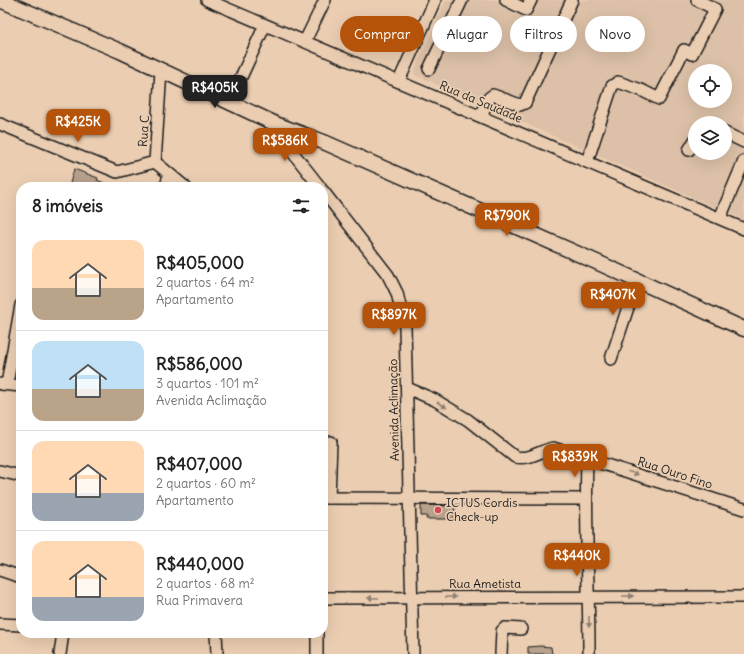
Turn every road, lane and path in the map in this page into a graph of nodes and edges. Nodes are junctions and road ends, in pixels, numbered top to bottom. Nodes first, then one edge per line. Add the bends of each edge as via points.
1 (0, 0) edge
2 (207, 0) edge
3 (325, 0) edge
4 (435, 0) edge
5 (462, 0) edge
6 (506, 0) edge
7 (531, 0) edge
8 (572, 0) edge
9 (697, 0) edge
10 (221, 3) edge
11 (713, 4) edge
12 (265, 25) junction
13 (305, 41) junction
14 (429, 69) dead end
15 (161, 71) junction
16 (399, 81) junction
17 (230, 101) junction
18 (481, 116) junction
19 (0, 124) edge
20 (278, 125) junction
21 (732, 137) edge
22 (744, 142) edge
23 (744, 161) edge
24 (155, 162) junction
25 (587, 162) junction
26 (169, 174) junction
27 (167, 182) edge
28 (179, 182) edge
29 (316, 182) edge
30 (328, 197) edge
31 (720, 218) junction
32 (744, 229) edge
33 (637, 280) junction
34 (16, 328) edge
35 (744, 329) edge
36 (611, 359) dead end
37 (4, 384) edge
38 (16, 385) edge
39 (407, 388) junction
40 (331, 442) dead end
41 (587, 458) junction
42 (0, 471) edge
43 (16, 475) edge
44 (328, 476) edge
45 (328, 498) edge
46 (409, 499) junction
47 (586, 499) junction
48 (744, 508) edge
49 (0, 570) edge
50 (16, 575) edge
51 (589, 596) junction
52 (744, 597) edge
53 (328, 598) edge
54 (412, 598) junction
55 (0, 624) edge
56 (16, 625) edge
57 (522, 629) dead end
58 (62, 638) edge
59 (216, 638) edge
60 (317, 638) edge
61 (60, 654) edge
62 (217, 654) edge
63 (317, 654) edge
64 (413, 654) edge
65 (501, 654) edge
66 (589, 654) edge

1 - 15 main road
2 - 10 street, Rua da Saudade
3 - 13 street
4 - 16 street
5 - 14 street
6 - 7 street via 526,10
8 - 18 street via 525,102 520,105 493,96 489,98
9 - 11 street
10 - 12 street, Rua da Saudade
11 - 25 street via 715,10 692,54 684,50 659,100 618,82 612,86
12 - 13 street, Rua da Saudade
12 - 17 street
13 - 16 street, Rua da Saudade
15 - 17 main road
15 - 24 street, Rua C
16 - 18 street, Rua da Saudade
17 - 20 main road
18 - 25 street, Rua da Saudade
19 - 24 street via 117,172
20 - 29 street via 283,140
20 - 33 main road
21 - 22 street
23 - 31 street
24 - 26 street, Rua C
25 - 31 street, Rua da Saudade
26 - 27 street
26 - 28 street, Rua C
30 - 39 street, Avenida Aclimação via 388,275 397,293 405,327
31 - 32 street, Rua da Saudade
33 - 35 main road
33 - 36 street
34 - 37 street
37 - 38 street
39 -> 41 street, Rua Ouro Fino via 435,400 468,420 515,457 532,457 553,448
39 - 46 street, Avenida Aclimação
40 - 44 street
41 - 47 street
41 -> 48 street, Rua Ouro Fino
42 - 43 street
45 - 46 street
46 - 47 street
46 - 54 street, Avenida Aclimação
47 - 51 street
49 - 50 street
51 -> 52 street, Rua Ametista
54 -> 51 street, Rua Ametista
51 -> 66 street
54 -> 53 street, Rua Ametista
54 - 64 street, Avenida Aclimação
55 - 56 street
57 - 65 street via 505,628 502,631
58 - 61 street
59 - 62 street
60 - 63 street

